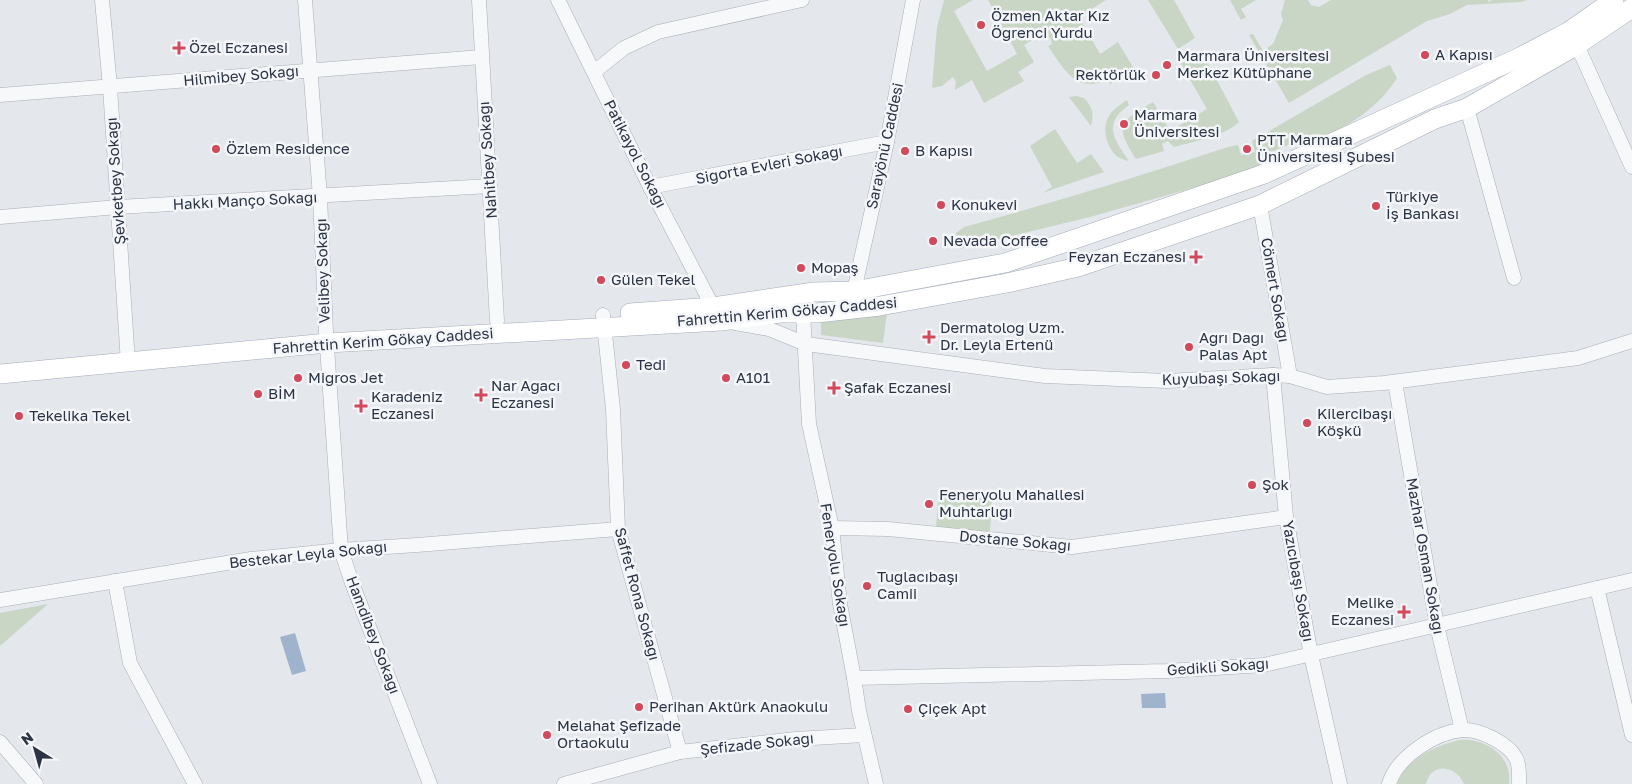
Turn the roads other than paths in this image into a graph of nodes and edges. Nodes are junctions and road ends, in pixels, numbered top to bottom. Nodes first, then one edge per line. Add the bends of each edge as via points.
1 (102, 0) edge
2 (305, 0) edge
3 (479, 0) edge
4 (558, 0) edge
5 (802, 0) edge
6 (913, 0) edge
7 (1614, 0) edge
8 (1632, 8) edge
9 (1573, 39) junction
10 (482, 57) junction
11 (311, 71) junction
12 (594, 72) junction
13 (110, 87) junction
14 (0, 95) edge
15 (1467, 108) junction
16 (887, 142) junction
17 (1632, 167) edge
18 (490, 186) junction
19 (650, 187) junction
20 (320, 197) junction
21 (1260, 205) junction
22 (118, 207) junction
23 (0, 217) edge
24 (1514, 278) dead end
25 (854, 291) junction
26 (784, 297) junction
27 (803, 313) junction
28 (717, 314) junction
29 (497, 320) junction
30 (604, 321) junction
31 (326, 337) junction
32 (1632, 341) edge
33 (806, 344) junction
34 (127, 357) junction
35 (0, 362) edge
36 (0, 374) edge
37 (1273, 375) junction
38 (1290, 376) junction
39 (1395, 382) junction
40 (1286, 517) junction
41 (832, 528) junction
42 (618, 529) junction
43 (341, 550) junction
44 (1632, 580) edge
45 (115, 581) junction
46 (1597, 588) junction
47 (0, 600) edge
48 (1437, 626) junction
49 (1311, 655) junction
50 (854, 678) junction
51 (1462, 730) junction
52 (864, 735) junction
53 (1632, 736) edge
54 (0, 742) edge
55 (680, 752) junction
56 (36, 784) edge
57 (195, 784) edge
58 (430, 784) edge
59 (564, 784) edge
60 (876, 784) edge
61 (1340, 784) edge
62 (1389, 784) edge
63 (1519, 784) edge

1 - 13 street, Şevketbey Sokağı
2 - 11 street, Velibey Sokağı
3 - 10 street, Nahitbey Sokağı
4 - 12 street, Patikayol Sokağı
5 - 12 street via 658,32 624,48
6 - 16 street, Sarayönü Caddesi
7 - 9 main road, Fahrettin Kerim Gökay Caddesi
8 - 9 main road, Fahrettin Kerim Gökay Caddesi
9 - 15 main road, Fahrettin Kerim Gökay Caddesi
9 - 17 street
9 - 25 main road, Fahrettin Kerim Gökay Caddesi via 1518,58 1264,174 1005,263
10 - 11 street, Hilmibey Sokağı
10 - 18 street, Nahitbey Sokağı
11 - 13 street, Hilmibey Sokağı
11 - 20 street, Velibey Sokağı
12 - 19 street, Patikayol Sokağı
13 - 14 street, Hilmibey Sokağı
13 - 22 street, Şevketbey Sokağı
15 - 21 main road, Fahrettin Kerim Gökay Caddesi via 1435,119
15 - 24 street
16 - 19 street, Sigorta Evleri Sokağı
16 - 25 street, Sarayönü Caddesi
18 - 20 street, Hakkı Manço Sokağı
18 - 29 street, Nahitbey Sokağı
19 - 28 street, Patikayol Sokağı
20 - 22 street, Hakkı Manço Sokağı
20 - 31 street, Velibey Sokağı
21 - 27 main road, Fahrettin Kerim Gökay Caddesi via 1069,269 880,306
21 - 38 street, Cömert Sokağı
22 - 23 street, Hakkı Manço Sokağı
22 - 34 street, Şevketbey Sokağı
25 - 26 main road, Fahrettin Kerim Gökay Caddesi
26 - 27 main road
26 - 28 main road, Fahrettin Kerim Gökay Caddesi
27 - 28 main road, Fahrettin Kerim Gökay Caddesi
27 - 33 street, Feneryolu Sokağı
28 - 30 main road, Fahrettin Kerim Gökay Caddesi
28 - 33 street, Kuyubaşı Sokağı
29 - 30 main road, Fahrettin Kerim Gökay Caddesi
29 - 31 main road, Fahrettin Kerim Gökay Caddesi
30 - 31 main road, Fahrettin Kerim Gökay Caddesi
30 - 42 street, Saffet Rona Sokağı via 613,409
31 - 34 main road, Fahrettin Kerim Gökay Caddesi
31 - 43 street, Hamdibey Sokağı
32 - 39 street, Kuyubaşı Sokağı via 1578,358
33 - 37 street, Kuyubaşı Sokağı via 1045,376 1167,381
33 - 41 street, Feneryolu Sokağı via 809,424
34 - 35 main road, Fahrettin Kerim Gökay Caddesi
34 - 36 main road, Fahrettin Kerim Gökay Caddesi
37 - 38 street, Kuyubaşı Sokağı
37 - 40 street, Yazıcıbaşı Sokağı
38 - 39 street, Kuyubaşı Sokağı via 1327,387
39 - 48 street, Mazhar Osman Sokağı
40 - 41 street, Dostane Sokağı via 1072,547 888,529
40 - 49 street, Yazıcıbaşı Sokağı
41 - 50 street, Feneryolu Sokağı via 840,604
42 - 43 street, Bestekar Leyla Sokağı
42 - 55 street, Saffet Rona Sokağı
43 - 45 street, Bestekar Leyla Sokağı via 251,559
43 - 58 street, Hamdibey Sokağı
44 - 46 street, Gedikli Sokağı
45 - 47 street, Bestekar Leyla Sokağı
45 - 57 street via 130,663
46 - 48 street, Gedikli Sokağı
46 - 53 street
48 - 49 street, Gedikli Sokağı
48 - 51 street, Mazhar Osman Sokağı
49 - 50 street, Gedikli Sokağı via 1264,665 1166,671
49 - 61 street, Yazıcıbaşı Sokağı
50 - 52 street, Feneryolu Sokağı
51 - 62 street via 1419,747 1402,761
51 - 63 street via 1490,736 1508,749 1520,770
52 - 55 street, Şefizade Sokağı
52 - 60 street, Feneryolu Sokağı
54 - 56 street
55 - 59 street, Şefizade Sokağı

